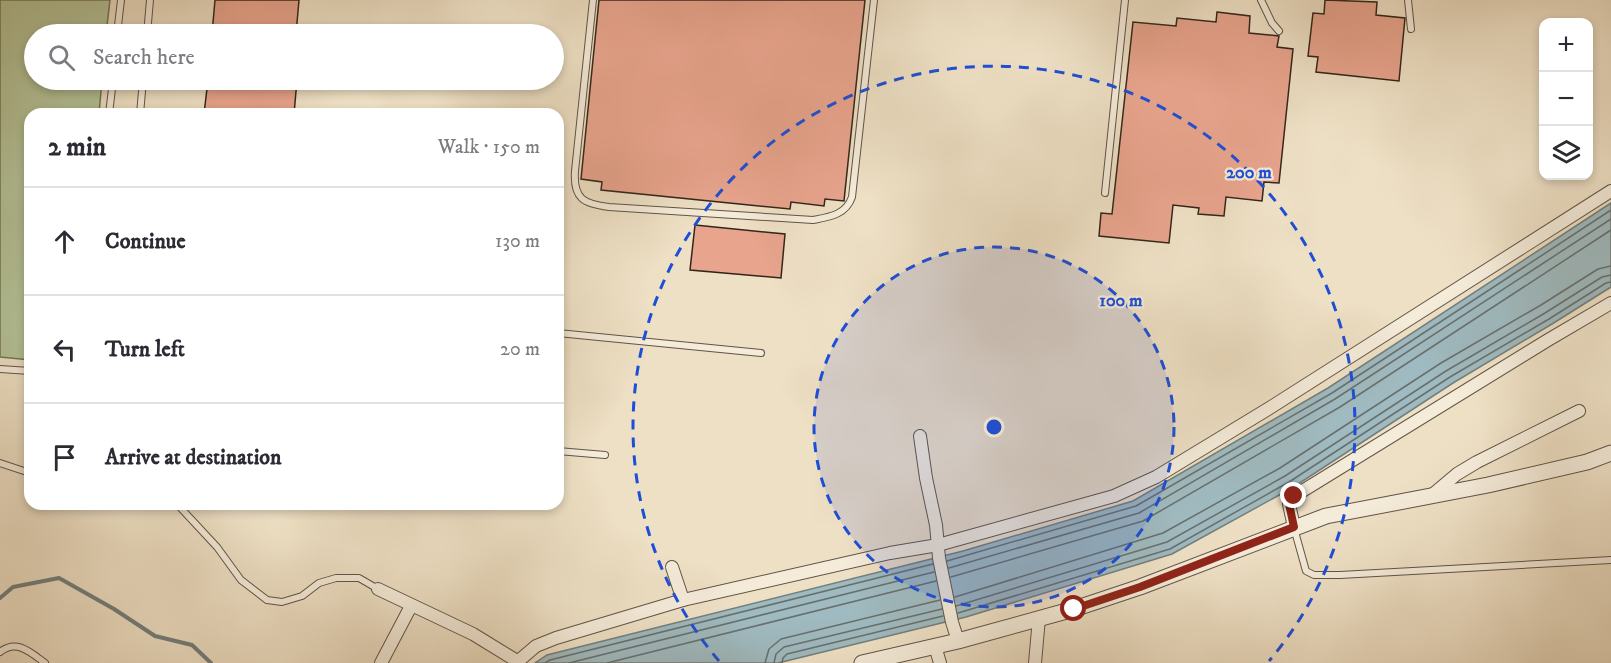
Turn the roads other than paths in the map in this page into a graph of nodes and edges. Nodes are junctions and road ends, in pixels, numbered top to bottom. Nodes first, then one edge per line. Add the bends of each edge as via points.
1 (121, 0) edge
2 (150, 0) edge
3 (593, 0) edge
4 (874, 0) edge
5 (1125, 0) edge
6 (1261, 0) edge
7 (1408, 0) edge
8 (118, 24) edge
9 (148, 24) edge
10 (1411, 29) dead end
11 (1279, 31) dead end
12 (112, 90) edge
13 (142, 90) edge
14 (110, 108) edge
15 (141, 108) edge
16 (1611, 191) edge
17 (1105, 194) dead end
18 (1611, 303) edge
19 (564, 334) edge
20 (761, 353) dead end
21 (0, 369) edge
22 (24, 371) edge
23 (1579, 411) dead end
24 (920, 436) dead end
25 (564, 452) edge
26 (1611, 453) edge
27 (604, 455) dead end
28 (0, 463) edge
29 (24, 471) edge
30 (1432, 495) junction
31 (182, 510) edge
32 (1294, 527) junction
33 (938, 544) junction
34 (1611, 560) edge
35 (672, 567) dead end
36 (378, 589) joint
37 (683, 600) junction
38 (411, 606) junction
39 (1039, 618) junction
40 (958, 640) junction
41 (935, 646) junction
42 (0, 652) edge
43 (902, 659) edge
44 (517, 662) edge
45 (45, 663) edge
46 (381, 663) edge
47 (862, 663) edge
48 (940, 663) edge
49 (1035, 663) edge

1 - 8 lane
2 - 9 lane
3 - 4 lane via 575,171 580,196 591,205 609,207 813,220 837,215 852,197
5 - 17 lane
6 - 11 lane
7 - 10 lane
12 - 14 lane
13 - 15 lane
16 - 33 street via 1156,477 1114,496
18 - 32 street via 1291,498
19 - 20 lane
21 - 22 lane
23 - 30 street via 1457,474
24 - 33 street
25 - 27 lane
26 - 30 street via 1538,474
28 - 29 lane
30 - 32 street via 1326,516
31 - 36 lane via 242,580 267,600 282,602 302,596 319,583 336,578 359,578
32 - 34 lane via 1306,571 1314,575
32 - 39 street via 1140,587
33 - 37 street
33 - 40 street
35 - 37 street
36 - 38 street
37 - 44 street via 556,638 536,646
38 - 44 street via 473,634
38 - 46 street
39 - 40 street
39 - 49 street
40 - 41 street
41 - 43 street
41 - 48 street
42 - 45 lane via 19,646
43 - 47 street

